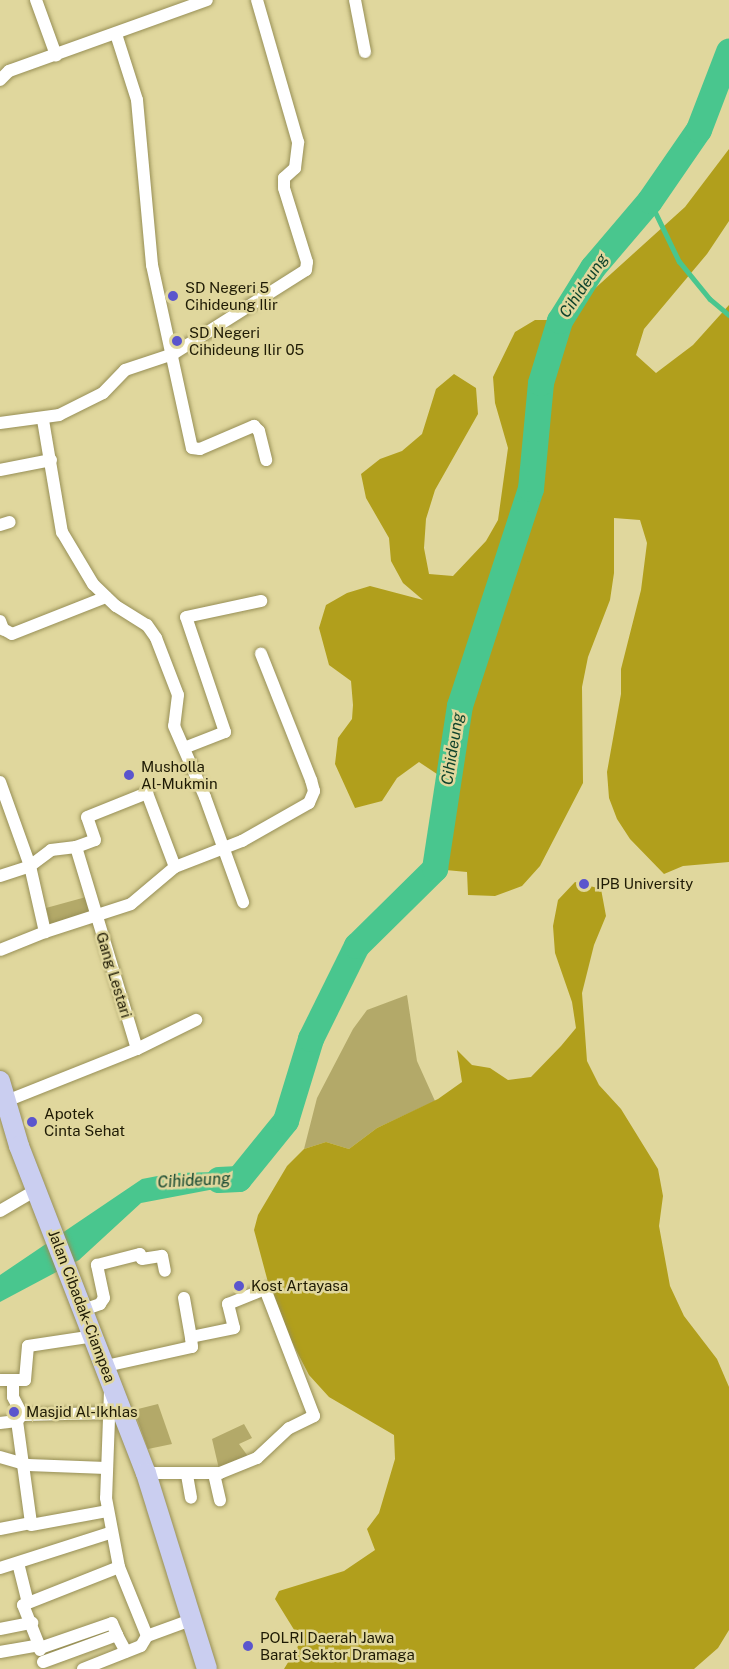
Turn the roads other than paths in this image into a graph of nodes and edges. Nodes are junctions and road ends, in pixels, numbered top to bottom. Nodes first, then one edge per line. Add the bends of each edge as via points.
1 (36, 0) edge
2 (207, 0) edge
3 (257, 0) edge
4 (355, 0) edge
5 (116, 34) junction
6 (364, 52) dead end
7 (56, 55) junction
8 (0, 80) edge
9 (173, 354) junction
10 (0, 419) edge
11 (44, 420) junction
12 (51, 460) junction
13 (266, 460) dead end
14 (0, 470) edge
15 (106, 597) junction
16 (261, 601) dead end
17 (0, 621) edge
18 (261, 654) dead end
19 (184, 748) junction
20 (0, 782) edge
21 (76, 847) junction
22 (224, 849) junction
23 (30, 866) junction
24 (175, 867) junction
25 (0, 876) edge
26 (243, 902) dead end
27 (95, 915) junction
28 (45, 932) junction
29 (0, 950) edge
30 (196, 1020) dead end
31 (137, 1049) junction
32 (0, 1081) edge
33 (3, 1102) edge
34 (36, 1190) junction
35 (0, 1211) edge
36 (165, 1271) dead end
37 (184, 1298) dead end
38 (80, 1302) junction
39 (94, 1336) junction
40 (191, 1337) junction
41 (108, 1372) junction
42 (0, 1380) edge
43 (13, 1380) junction
44 (109, 1413) junction
45 (20, 1418) junction
46 (0, 1423) edge
47 (0, 1457) edge
48 (22, 1462) junction
49 (106, 1468) junction
50 (146, 1473) junction
51 (214, 1474) junction
52 (187, 1475) junction
53 (191, 1498) dead end
54 (220, 1500) dead end
55 (107, 1511) junction
56 (31, 1526) dead end
57 (0, 1529) edge
58 (110, 1533) junction
59 (18, 1563) junction
60 (119, 1567) junction
61 (0, 1568) edge
62 (28, 1603) junction
63 (191, 1620) junction
64 (32, 1623) junction
65 (0, 1629) edge
66 (117, 1635) junction
67 (147, 1636) junction
68 (39, 1647) junction
69 (0, 1652) edge
70 (126, 1652) junction
71 (44, 1666) edge
72 (83, 1669) edge
73 (207, 1669) edge

1 - 7 street
2 - 5 street
3 - 9 street via 298,142 295,168 284,178 284,188 308,262 306,270
4 - 6 street
5 - 7 street
5 - 9 street via 137,100 145,220
7 - 8 street via 9,71
9 - 11 street via 130,367 103,393
9 - 13 street via 192,448 200,449 254,426 259,431
10 - 11 street
11 - 12 street
12 - 14 street
12 - 15 street via 62,532 93,584
15 - 17 street via 12,634 3,629
15 - 19 street via 152,630 178,695 174,726
16 - 19 street via 186,617 225,732
18 - 22 street via 311,780 312,798
19 - 22 street
20 - 23 street
21 - 23 street via 51,850
21 - 24 street via 95,840 87,817 147,793
21 - 27 street, Gang Lestari
22 - 24 street
22 - 26 street
23 - 25 street
23 - 28 street
24 - 27 street via 130,904
27 - 28 street
27 - 31 street, Gang Lestari
28 - 29 street
30 - 31 street
31 - 33 street
32 - 33 highway, Jalan Cibadak-Ciampea
33 - 34 highway, Jalan Cibadak-Ciampea
34 - 35 street
34 - 38 highway, Jalan Cibadak-Ciampea
36 - 38 street via 162,1256 142,1259 140,1254 97,1265 104,1298 100,1304
37 - 40 street
38 - 39 highway, Jalan Cibadak-Ciampea
39 - 41 highway, Jalan Cibadak-Ciampea
39 - 43 street via 28,1346 25,1380
40 - 41 street via 192,1347
40 - 51 street via 234,1328 228,1304 265,1289 314,1416 289,1428 257,1458
41 - 44 street
41 - 50 highway, Jalan Cibadak-Ciampea
42 - 43 street
43 - 45 street
44 - 45 street
44 - 49 street
45 - 46 street
45 - 48 street
47 - 48 street
48 - 49 street
48 - 57 street via 31,1522
49 - 55 street
50 - 52 street
50 - 63 highway, Jalan Cibadak-Ciampea
51 - 52 street
51 - 54 street
52 - 53 street
55 - 56 street
55 - 58 street
58 - 59 street
58 - 60 street
59 - 61 street
59 - 62 street
60 - 62 street
60 - 67 street
62 - 64 street via 23,1605
63 - 67 street
63 - 73 highway, Jalan Cibadak-Ciampea
64 - 65 street
64 - 68 street
66 - 68 street via 112,1623
66 - 70 street
66 - 71 street
67 - 70 street via 141,1646
68 - 69 street
68 - 71 street
70 - 72 street

